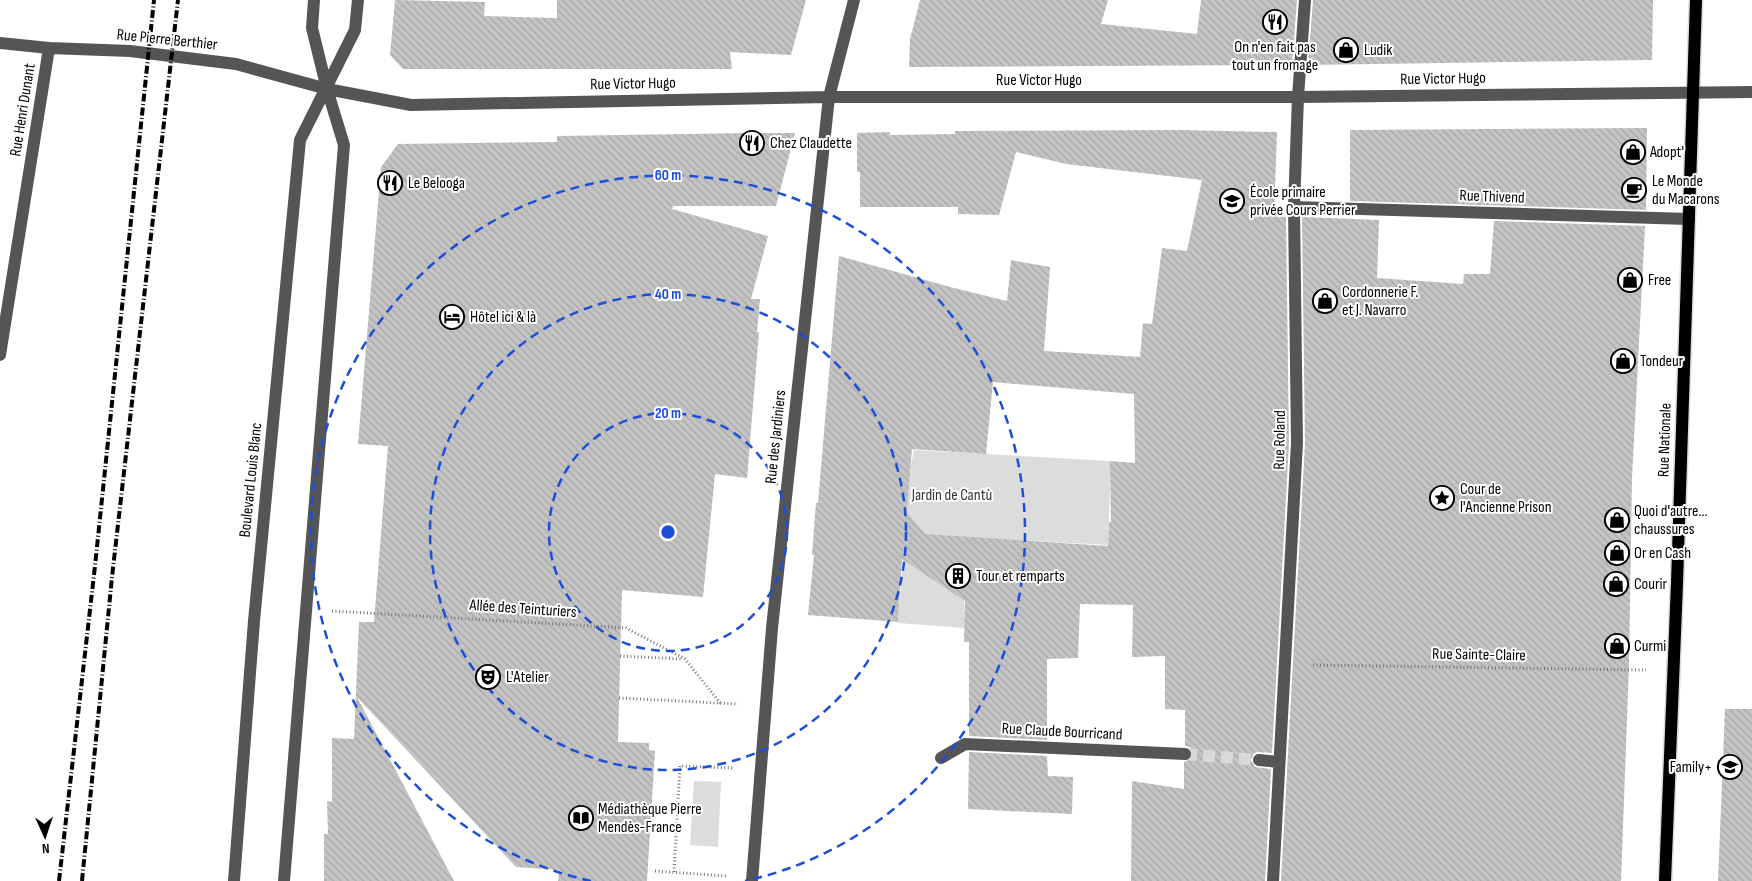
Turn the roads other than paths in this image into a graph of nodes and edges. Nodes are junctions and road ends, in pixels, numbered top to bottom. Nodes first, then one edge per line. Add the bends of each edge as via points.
1 (314, 0) edge
2 (358, 0) edge
3 (854, 0) edge
4 (1305, 0) edge
5 (1696, 0) edge
6 (0, 43) edge
7 (49, 48) junction
8 (327, 89) junction
9 (1752, 92) edge
10 (1693, 93) junction
11 (830, 97) junction
12 (1298, 97) junction
13 (1294, 207) junction
14 (1689, 219) junction
15 (0, 355) edge
16 (1184, 754) tunnel mouth
17 (941, 758) dead end
18 (1259, 760) tunnel mouth
19 (1279, 762) junction
20 (234, 881) edge
21 (284, 881) edge
22 (752, 881) edge
23 (1273, 881) edge
24 (1665, 881) edge

1 - 8 street via 312,28
2 - 8 street, Boulevard Louis Blanc via 355,30
3 - 11 street, Rue des Jardiniers
4 - 12 street, Rue Roland
5 - 10 main road, Rue Nationale
6 - 7 street, Rue Pierre Berthier
7 - 8 street, Rue Pierre Berthier via 130,51 236,64
7 - 15 street, Rue Henri Dunant
8 - 11 street, Rue Victor Hugo via 411,105
8 - 20 street, Boulevard Louis Blanc via 300,140 254,621
8 - 21 street via 344,145
9 - 10 street, Rue Victor Hugo
10 - 12 street, Rue Victor Hugo
10 - 14 main road, Rue Nationale
11 - 12 street, Rue Victor Hugo
11 - 22 street, Rue des Jardiniers via 773,618
12 - 13 street, Rue Roland
13 - 14 street, Rue Thivend
13 - 19 street, Rue Roland via 1297,443
14 - 24 main road, Rue Nationale
16 - 17 street, Rue Claude Bourricand via 965,744
18 - 19 street
19 - 23 street, Rue Roland

